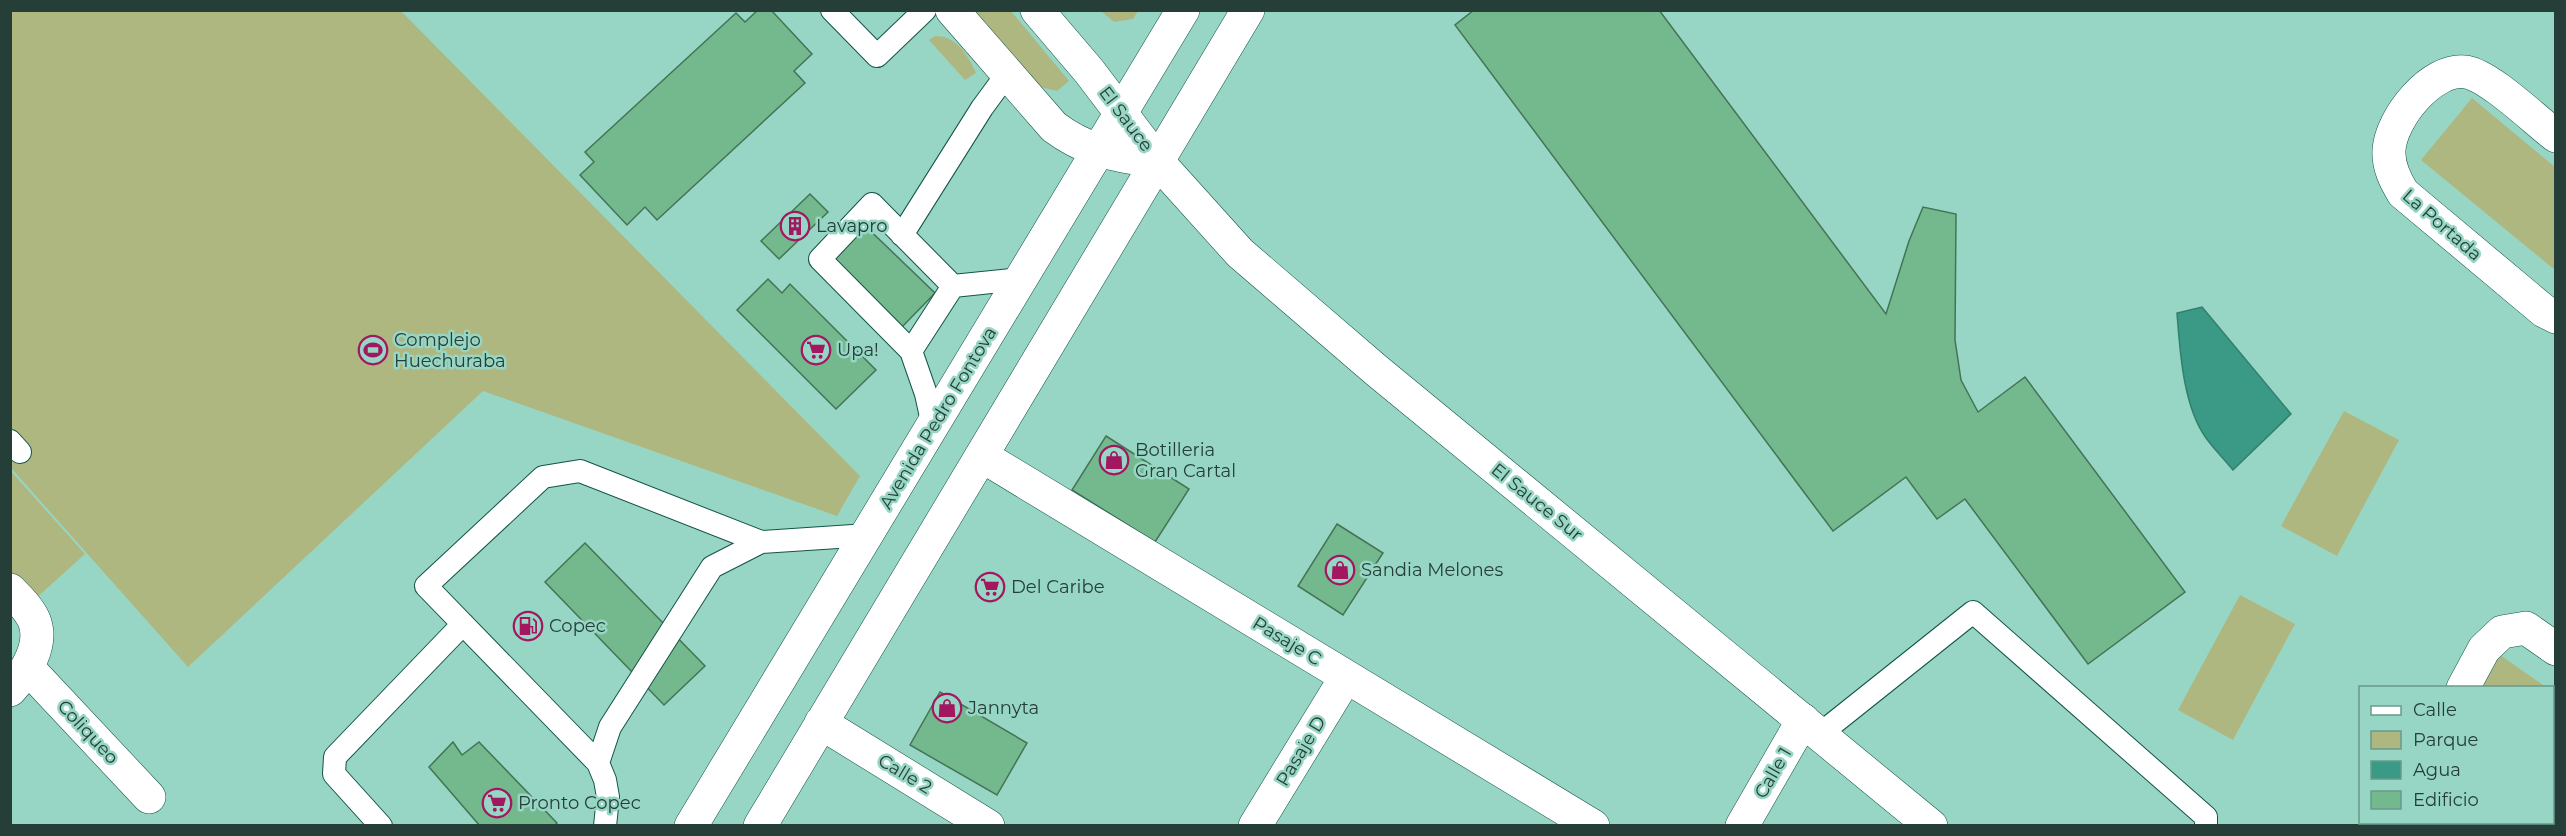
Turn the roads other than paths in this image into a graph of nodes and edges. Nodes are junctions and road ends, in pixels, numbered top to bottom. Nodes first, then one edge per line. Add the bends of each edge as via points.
1 (832, 10) edge
2 (925, 10) edge
3 (952, 10) edge
4 (1037, 10) edge
5 (1183, 10) edge
6 (1248, 10) edge
7 (1007, 74) junction
8 (1122, 112) junction
9 (2556, 136) edge
10 (1098, 152) junction
11 (1158, 162) junction
12 (902, 235) junction
13 (1020, 279) junction
14 (953, 286) junction
15 (2556, 317) edge
16 (911, 351) junction
17 (933, 426) junction
18 (982, 456) junction
19 (868, 535) junction
20 (761, 542) junction
21 (10, 590) edge
22 (463, 624) junction
23 (2556, 649) edge
24 (1346, 677) junction
25 (19, 678) edge
26 (2464, 686) edge
27 (821, 723) junction
28 (1812, 727) junction
29 (598, 762) junction
30 (149, 797) dead end
31 (381, 825) edge
32 (605, 825) edge
33 (691, 825) edge
34 (760, 825) edge
35 (988, 825) edge
36 (1255, 825) edge
37 (1593, 825) edge
38 (1742, 825) edge
39 (1931, 825) edge
40 (2206, 825) edge

1 - 2 lane via 877,56
3 - 7 street, El Sauce
4 - 8 street, El Sauce
5 - 8 street, Avenida Pedro Fontova
6 - 11 street
7 - 10 street, El Sauce via 1054,127
7 - 12 lane
8 - 10 street, Avenida Pedro Fontova
8 - 11 street, El Sauce
9 - 15 street, La Portada via 2478,75 2456,72 2431,81 2422,91 2398,122 2389,151 2395,180 2403,193 2544,312
10 - 11 street, El Sauce
10 - 13 street, Avenida Pedro Fontova
11 - 18 street
11 - 28 street, El Sauce Sur via 1240,253 1291,299
12 - 14 lane
12 - 16 lane via 872,204 820,259
13 - 14 lane
13 - 17 street, Avenida Pedro Fontova
14 - 16 lane
16 - 17 lane
17 - 19 street, Avenida Pedro Fontova
18 - 24 street, Pasaje C
18 - 27 street
19 - 20 lane
19 - 33 street, Avenida Pedro Fontova
20 - 22 lane via 580,471 543,477 426,586
20 - 29 lane via 712,567 610,728
21 - 25 street, Coliqueo via 35,622 36,648
22 - 29 lane
22 - 31 lane via 335,757 334,774
23 - 26 street via 2526,628 2502,632 2484,649
24 - 36 street, Pasaje D
24 - 37 street, Pasaje C
25 - 30 street, Coliqueo
27 - 34 street
27 - 35 street, Calle 2
28 - 38 street, Calle 1
28 - 39 street, El Sauce Sur
28 - 40 lane via 1973,612 2206,817
29 - 32 lane via 608,797

